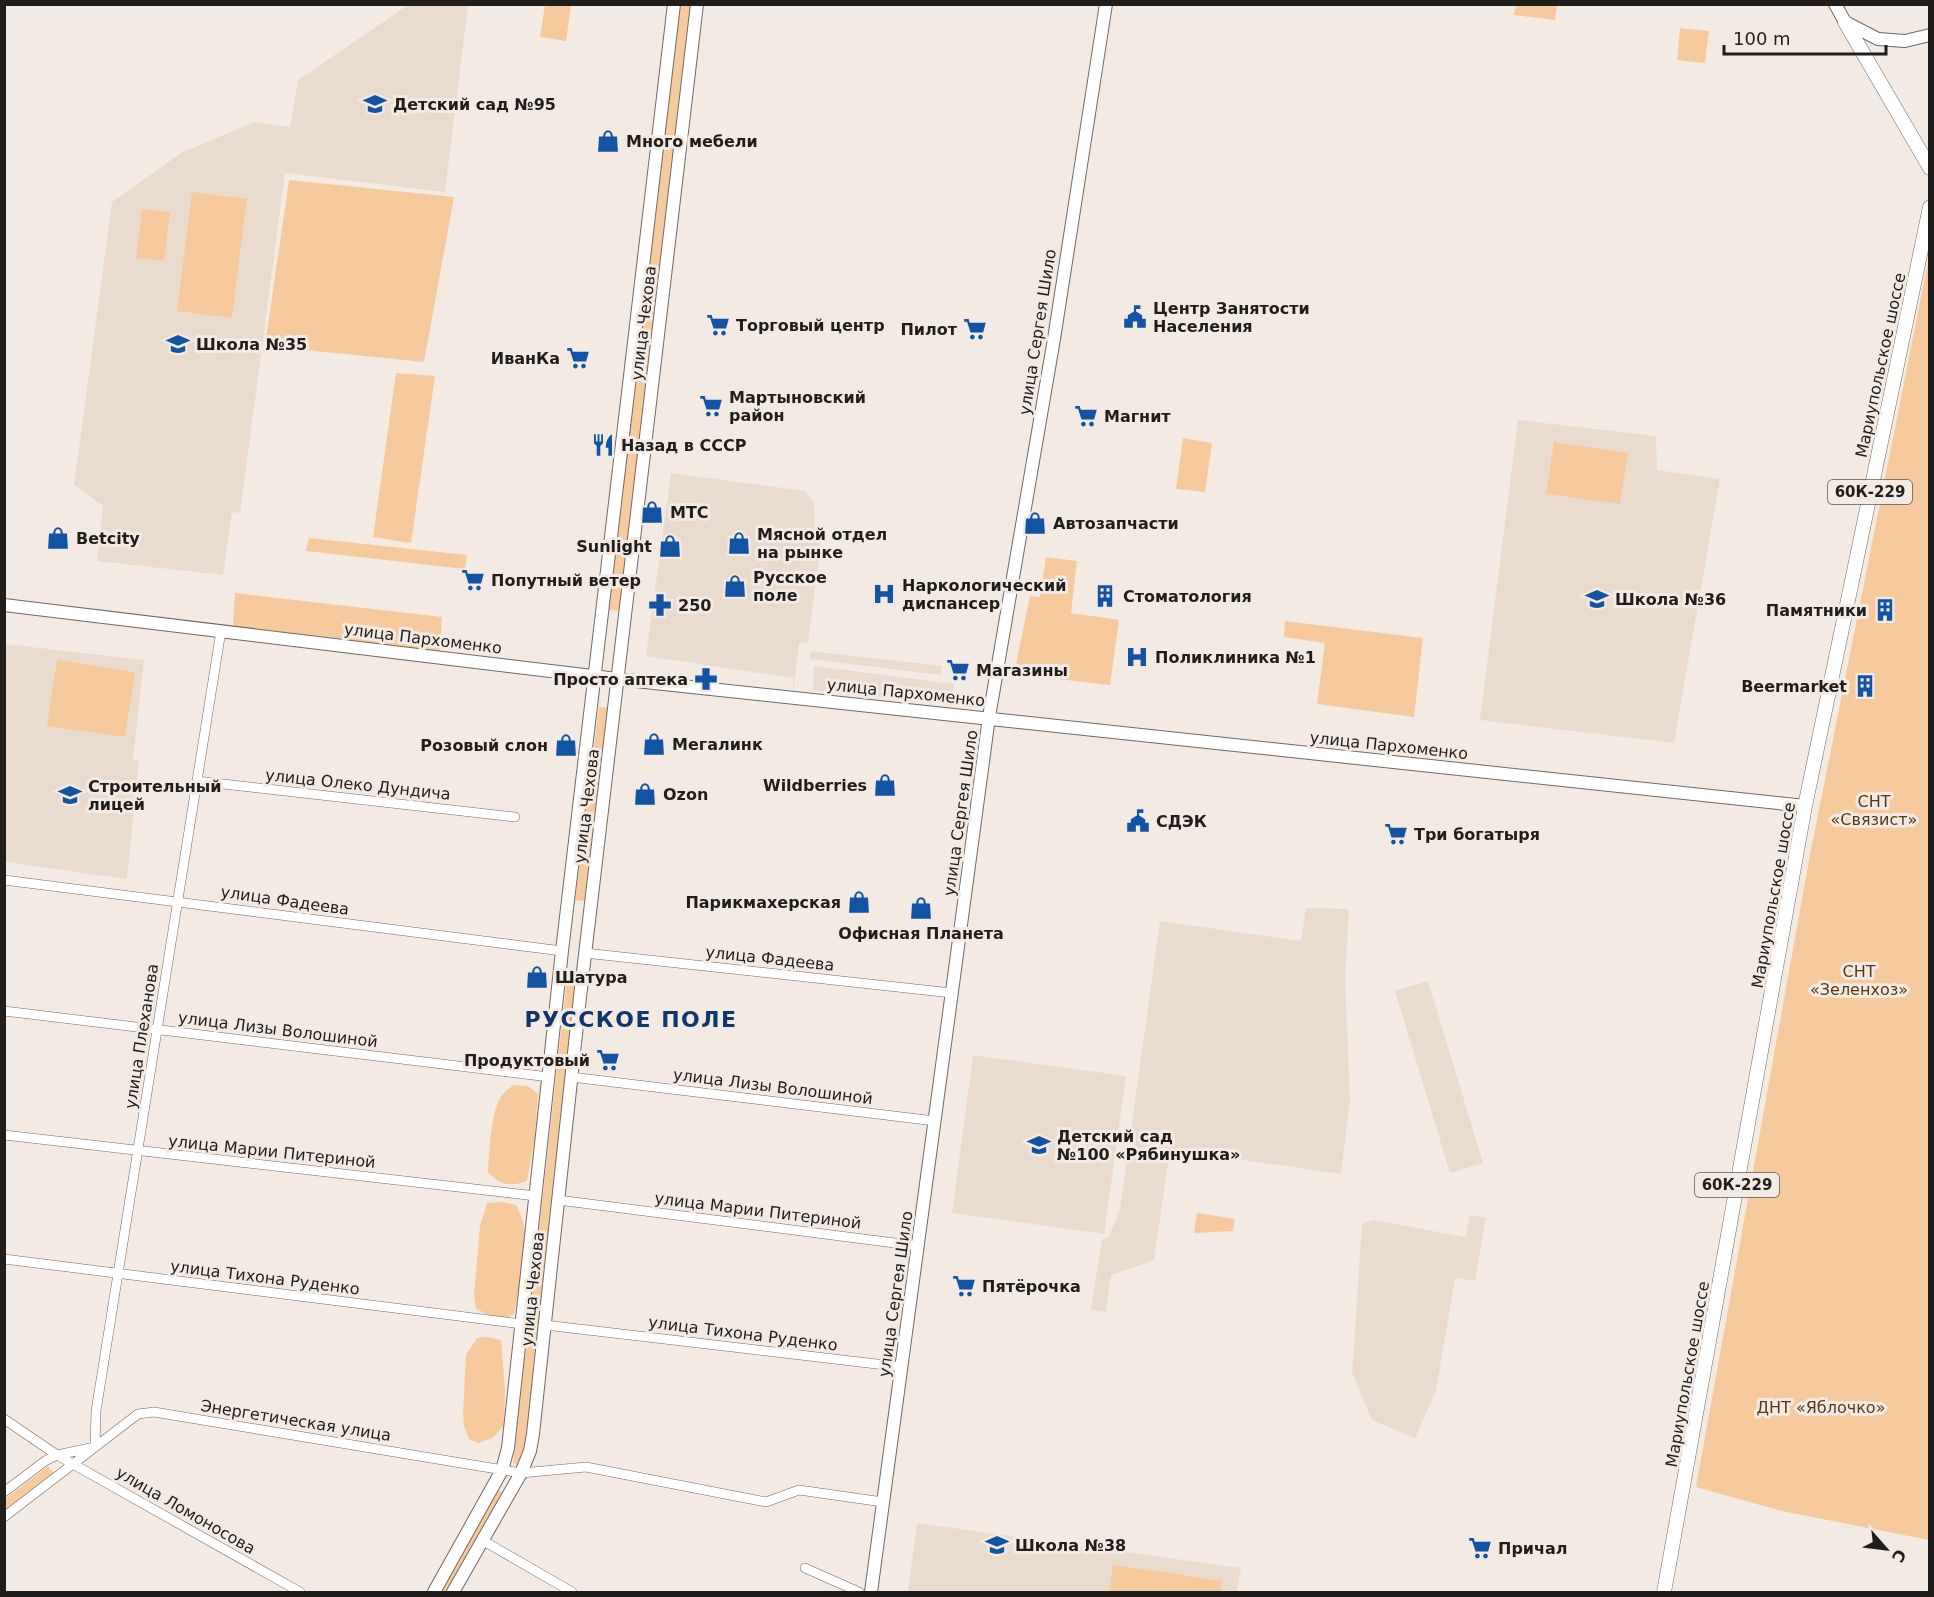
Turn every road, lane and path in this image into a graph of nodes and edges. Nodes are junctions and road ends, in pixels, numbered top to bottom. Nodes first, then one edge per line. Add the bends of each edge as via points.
1 (674, 4) edge
2 (697, 4) edge
3 (1106, 4) edge
4 (1835, 4) edge
5 (1845, 22) junction
6 (1929, 35) edge
7 (1929, 168) edge
8 (1929, 207) edge
9 (4, 605) edge
10 (221, 631) junction
11 (595, 676) junction
12 (617, 679) junction
13 (989, 717) junction
14 (197, 781) junction
15 (1805, 806) junction
16 (515, 817) dead end
17 (4, 880) edge
18 (178, 901) junction
19 (562, 951) junction
20 (585, 953) junction
21 (952, 993) junction
22 (4, 1011) edge
23 (157, 1030) junction
24 (549, 1077) junction
25 (571, 1077) junction
26 (935, 1121) junction
27 (4, 1135) edge
28 (138, 1151) junction
29 (536, 1196) junction
30 (558, 1200) junction
31 (918, 1246) junction
32 (4, 1259) edge
33 (118, 1274) junction
34 (522, 1324) junction
35 (544, 1325) junction
36 (902, 1367) junction
37 (4, 1419) edge
38 (95, 1447) junction
39 (57, 1455) junction
40 (75, 1464) junction
41 (502, 1470) junction
42 (521, 1473) junction
43 (4, 1492) edge
44 (883, 1502) junction
45 (4, 1517) edge
46 (482, 1540) junction
47 (804, 1568) dead end
48 (300, 1593) edge
49 (434, 1593) edge
50 (453, 1593) edge
51 (572, 1593) edge
52 (859, 1593) edge
53 (871, 1593) edge
54 (1664, 1593) edge

1 - 11 street, улица Чехова
2 - 12 street, улица Чехова
3 - 13 street, улица Сергея Шило
4 - 5 street
5 - 6 street via 1878,39 1905,41
5 - 7 main road
8 - 15 main road, Мариупольское шоссе / 60К-229
9 - 10 street, улица Пархоменко
10 - 11 street, улица Пархоменко
10 - 14 street, улица Плеханова
11 - 12 street, улица Пархоменко
11 - 19 street, улица Чехова
12 - 13 street, улица Пархоменко
12 - 20 street, улица Чехова
13 - 15 street, улица Пархоменко
13 - 21 street, улица Сергея Шило
14 - 16 street, улица Олеко Дундича
14 - 18 street, улица Плеханова
15 - 54 main road, Мариупольское шоссе / 60К-229
17 - 18 street, улица Фадеева
18 - 19 street, улица Фадеева
18 - 23 street, улица Плеханова
19 - 20 street
19 - 24 street, улица Чехова
20 - 21 street, улица Фадеева
20 - 25 street, улица Чехова
21 - 26 street, улица Сергея Шило
22 - 23 street, улица Лизы Волошиной
23 - 24 street, улица Лизы Волошиной
23 - 28 street, улица Плеханова
24 - 29 street, улица Чехова
25 - 26 street, улица Лизы Волошиной
25 - 30 street, улица Чехова
26 - 31 street, улица Сергея Шило
27 - 28 street, улица Марии Питериной
28 - 29 street, улица Марии Питериной
28 - 33 street, улица Плеханова
29 - 34 street, улица Чехова
30 - 31 street, улица Марии Питериной
30 - 35 street, улица Чехова
31 - 36 street, улица Сергея Шило
32 - 33 street, улица Тихона Руденко
33 - 34 street, улица Тихона Руденко
33 - 38 street, улица Плеханова via 96,1411
34 - 41 street, улица Чехова via 510,1440
35 - 36 street, улица Тихона Руденко
35 - 42 street, улица Чехова via 533,1434
36 - 44 street, улица Сергея Шило
37 - 39 street, улица Ломоносова
38 - 39 street, Энергетическая улица
38 - 40 street, Энергетическая улица
38 - 41 street, Энергетическая улица via 138,1414 154,1412
39 - 40 street, улица Ломоносова
39 - 43 street, Энергетическая улица
40 - 45 street, Энергетическая улица
40 - 48 street, улица Ломоносова
41 - 42 street, Энергетическая улица
41 - 49 street, улица Чехова
42 - 44 street via 586,1467 766,1502 799,1490
42 - 46 street, улица Чехова
44 - 53 street, улица Сергея Шило
46 - 50 street, улица Чехова
46 - 51 street
47 - 52 street

